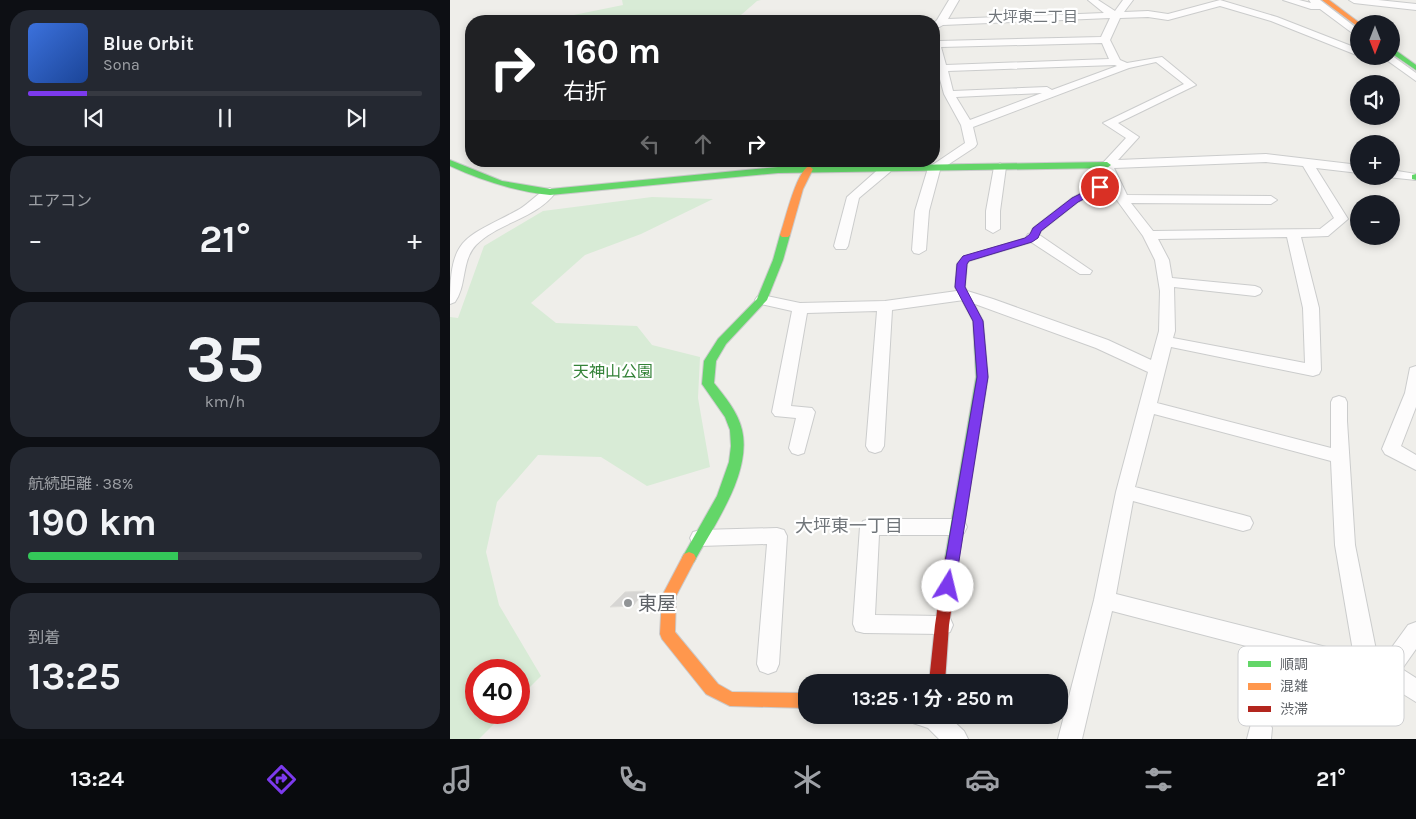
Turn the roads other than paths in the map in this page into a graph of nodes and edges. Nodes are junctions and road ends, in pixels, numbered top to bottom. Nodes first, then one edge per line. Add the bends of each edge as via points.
1 (954, 0) edge
2 (1093, 0) edge
3 (1128, 0) edge
4 (1288, 0) edge
5 (1341, 0) edge
6 (1354, 0) edge
7 (1320, 2) edge
8 (1379, 2) edge
9 (1416, 7) edge
10 (1360, 15) edge
11 (1116, 16) junction
12 (940, 20) edge
13 (1350, 20) edge
14 (940, 24) edge
15 (1350, 27) edge
16 (1105, 40) junction
17 (940, 41) edge
18 (1400, 44) edge
19 (1350, 49) edge
20 (1416, 56) edge
21 (1400, 60) edge
22 (940, 61) edge
23 (1121, 64) junction
24 (1400, 64) edge
25 (942, 68) junction
26 (1416, 68) edge
27 (1416, 78) edge
28 (1062, 90) junction
29 (949, 94) junction
30 (967, 125) junction
31 (450, 163) edge
32 (940, 164) edge
33 (1308, 164) junction
34 (1107, 165) junction
35 (1000, 167) junction
36 (934, 168) junction
37 (1350, 168) edge
38 (809, 169) junction
39 (886, 169) junction
40 (1400, 175) edge
41 (1415, 177) edge
42 (1112, 180) junction
43 (550, 192) junction
44 (1122, 199) junction
45 (1271, 200) dead end
46 (993, 229) dead end
47 (1293, 233) junction
48 (1149, 235) junction
49 (1033, 237) junction
50 (841, 246) dead end
51 (920, 250) dead end
52 (1085, 271) dead end
53 (1165, 282) junction
54 (1255, 291) dead end
55 (964, 295) junction
56 (450, 299) edge
57 (762, 300) junction
58 (886, 306) junction
59 (800, 308) junction
60 (1164, 341) junction
61 (1156, 369) junction
62 (1416, 372) edge
63 (1340, 402) dead end
64 (1147, 406) junction
65 (875, 446) dead end
66 (798, 448) dead end
67 (1340, 457) junction
68 (1416, 463) edge
69 (1126, 492) junction
70 (1243, 523) dead end
71 (957, 527) junction
72 (700, 538) junction
73 (1104, 600) junction
74 (942, 625) junction
75 (1416, 632) edge
76 (1284, 646) edge
77 (1364, 646) edge
78 (1404, 649) edge
79 (768, 664) dead end
80 (938, 674) edge
81 (1404, 683) edge
82 (1416, 691) edge
83 (798, 701) edge
84 (940, 724) edge
85 (956, 739) edge
86 (1070, 739) edge

1 - 12 street
2 - 11 street
3 - 11 street
4 - 7 street via 1311,6
5 - 10 main road
6 - 8 street
7 - 13 main road
7 - 15 street
8 - 9 street
11 - 14 street
11 - 16 street
11 - 19 street via 1148,14 1168,17 1220,3 1274,19
16 - 17 street
16 - 23 street
18 - 20 main road
21 - 26 main road
22 - 25 street
23 - 25 street
23 - 28 street
23 - 34 street via 1158,59 1191,85 1109,123 1133,137
24 - 27 street
25 - 29 street
28 - 29 street
28 - 30 street
29 - 30 street
30 - 32 street via 971,144
31 - 43 main road via 498,185
33 - 34 street via 1266,158
33 - 37 street
33 - 47 street via 1341,219 1323,233
34 - 35 main road
34 - 42 street
35 - 36 main road
35 - 46 street
36 - 39 main road
36 - 51 street via 922,212
38 - 39 main road
38 - 43 main road
38 - 57 main road
39 - 50 street via 853,197
40 - 41 street
42 - 44 street
42 - 49 main road via 1075,200 1036,230
43 - 56 street via 529,210 487,229 473,240 460,257
44 - 45 street
44 - 48 street
47 - 48 street
47 - 60 street via 1311,308 1313,370
48 - 53 street via 1162,260
49 - 52 street
49 - 55 main road via 966,258 960,280
53 - 54 street
53 - 60 street via 1167,331
55 - 58 street
55 - 61 street via 1102,344
55 - 71 main road via 978,321 982,377
57 - 59 street
57 - 72 main road via 722,342 710,361 708,384 736,429 738,450 733,475
58 - 59 street
58 - 65 street
59 - 66 street via 781,412 806,412
60 - 61 street
61 - 64 street
62 - 68 street via 1412,393 1391,449
63 - 67 street
64 - 67 street
64 - 69 street
67 - 77 street via 1345,545
69 - 70 street
69 - 73 street
71 - 74 main road
71 - 74 street via 870,527 864,624
72 - 79 street via 777,536
72 - 83 main road via 669,596 667,634 712,689 730,699
73 - 76 street
73 - 86 street
74 - 80 main road
75 - 78 street
81 - 82 street
84 - 85 street

